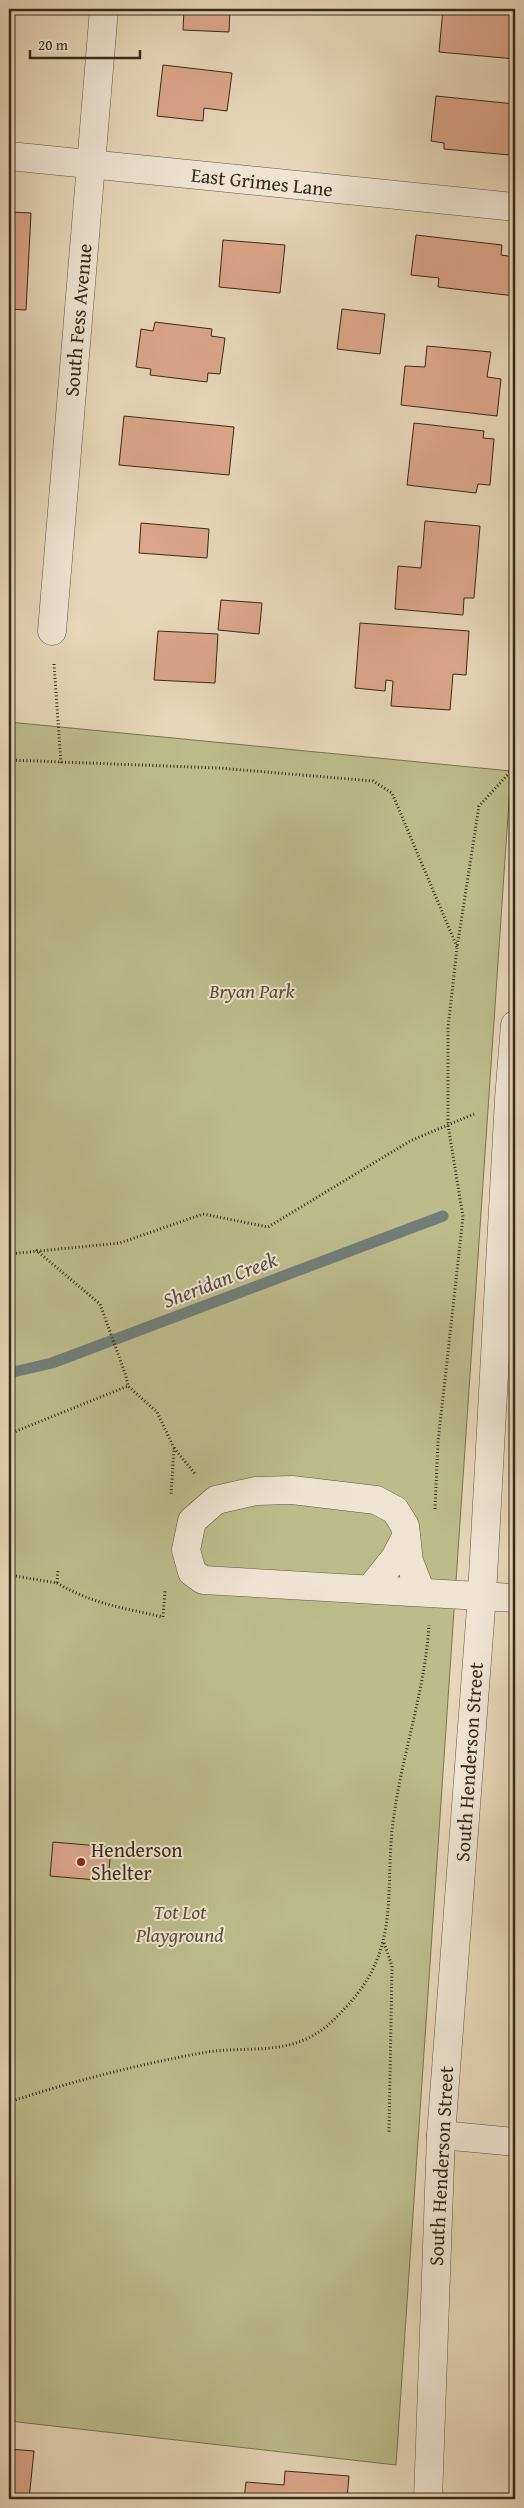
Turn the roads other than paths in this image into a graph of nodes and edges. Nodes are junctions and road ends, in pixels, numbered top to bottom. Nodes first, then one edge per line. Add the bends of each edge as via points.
1 (104, 9) edge
2 (9, 156) edge
3 (90, 166) junction
4 (515, 207) edge
5 (52, 631) road end
6 (515, 1025) edge
7 (406, 1537) junction
8 (370, 1589) junction
9 (421, 1592) junction
10 (482, 1595) junction
11 (515, 1598) edge
12 (441, 2134) junction
13 (515, 2142) edge
14 (428, 2499) edge

1 - 3 street, South Fess Avenue
2 - 3 street, East Grimes Lane
3 - 4 street, East Grimes Lane
3 - 5 street, South Fess Avenue
6 - 10 street, South Henderson Street
7 - 8 street via 395,1558
7 - 8 street via 405,1526 395,1510 376,1500 292,1490 256,1490 216,1500 192,1521 186,1550 192,1572 203,1580
7 - 9 street via 409,1561
8 - 9 street
9 - 10 street
10 - 11 street
10 - 12 street, South Henderson Street
12 - 13 street
12 - 14 street, South Henderson Street

